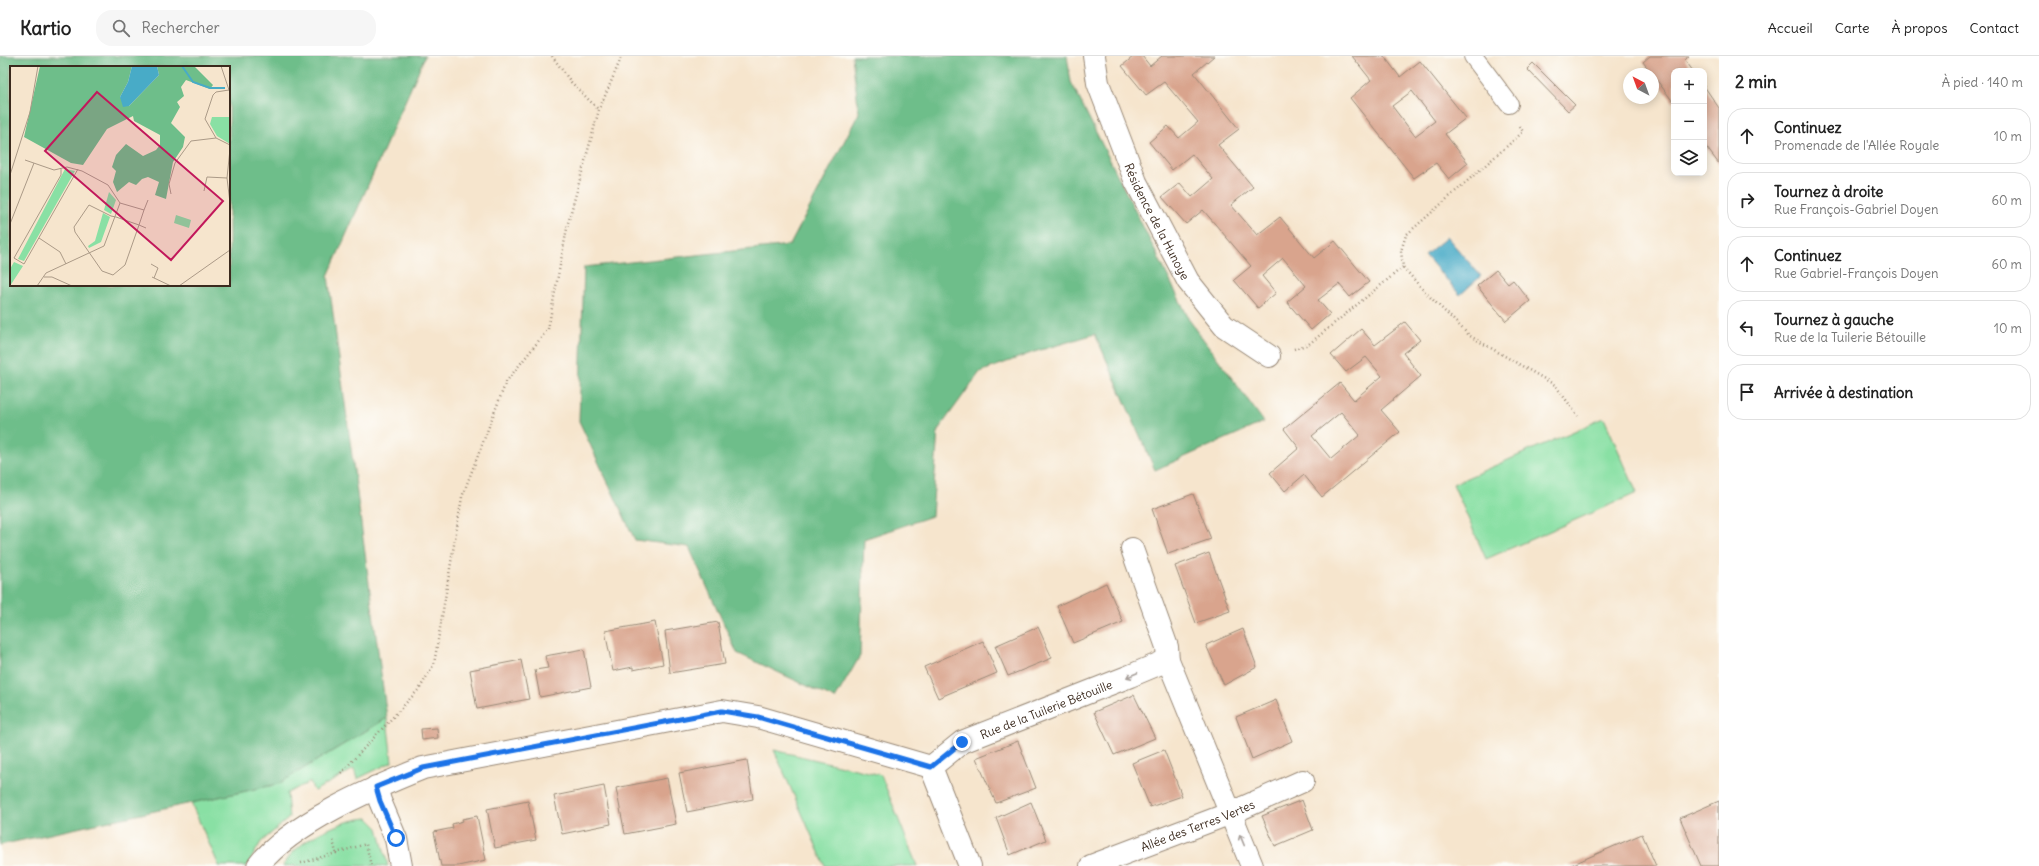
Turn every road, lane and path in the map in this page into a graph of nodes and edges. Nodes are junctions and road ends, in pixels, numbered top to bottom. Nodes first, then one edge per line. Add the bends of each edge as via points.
1 (552, 56) edge
2 (622, 56) edge
3 (1094, 56) edge
4 (1473, 56) edge
5 (1509, 104) joint
6 (599, 110) junction
7 (1403, 267) junction
8 (1268, 356) joint
9 (1578, 416) dead end
10 (1132, 549) dead end
11 (1168, 660) junction
12 (931, 767) junction
13 (340, 774) dead end
14 (1302, 781) dead end
15 (376, 787) junction
16 (1231, 813) junction
17 (336, 853) dead end
18 (258, 866) edge
19 (371, 866) edge
20 (401, 866) edge
21 (970, 866) edge
22 (1091, 866) edge
23 (1252, 866) edge

1 - 6 path via 571,82
2 - 6 path
3 - 8 street, Résidence de la Hunoye via 1098,83 1136,182 1188,281 1224,326
4 - 5 lane
5 - 7 path via 1523,132 1406,235 1401,251
6 - 13 path via 568,223 548,329 506,382 462,497 434,664 420,688
7 - 8 path via 1309,344
7 - 9 path via 1470,336 1555,385
10 - 11 street via 1167,647
11 -> 12 street, Rue de la Tuilerie Bétouille via 962,742
11 - 16 street
12 - 15 street via 800,728 722,711 423,768
12 - 21 street
14 - 16 street, Allée des Terres Vertes
15 - 18 street via 317,819 280,843
15 - 20 street via 396,838
16 - 22 street, Allée des Terres Vertes
23 -> 16 street
17 - 19 path via 366,844

